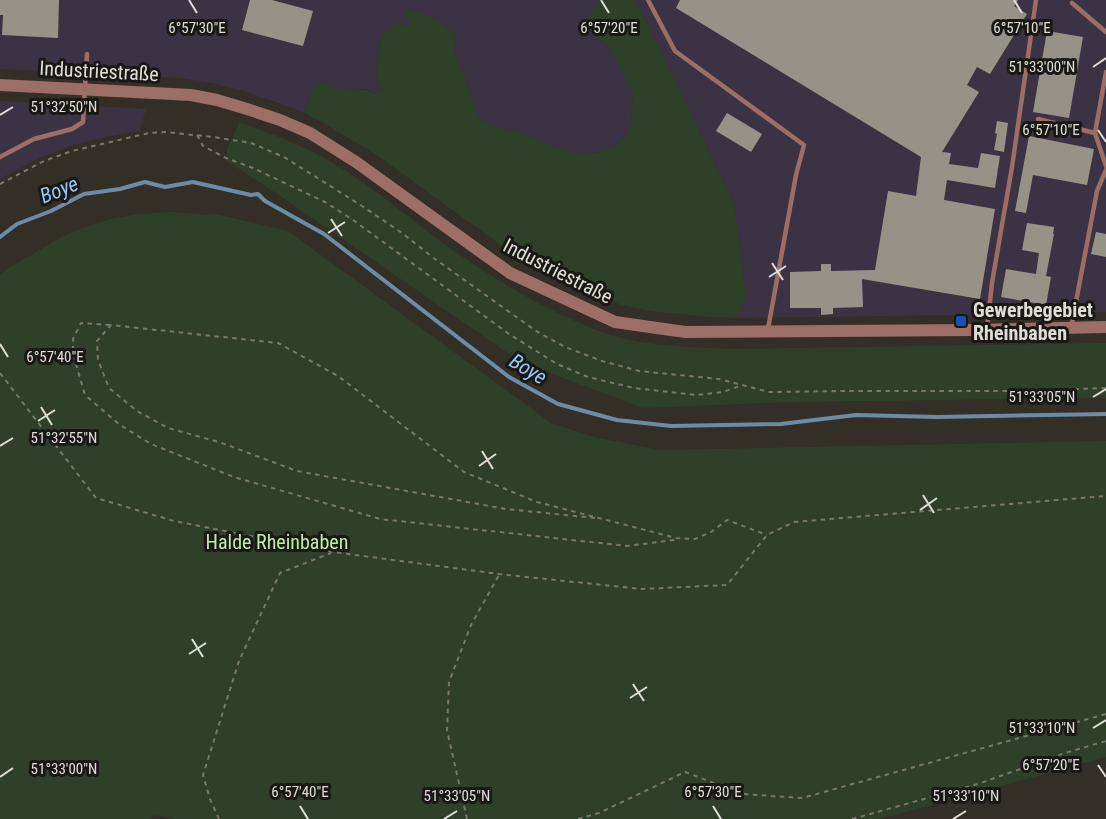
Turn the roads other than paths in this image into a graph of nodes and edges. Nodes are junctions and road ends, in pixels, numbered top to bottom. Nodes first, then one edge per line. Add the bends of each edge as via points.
1 (648, 0) edge
2 (1036, 0) edge
3 (1072, 3) dead end
4 (1106, 32) edge
5 (87, 54) dead end
6 (1106, 72) edge
7 (0, 85) edge
8 (86, 89) junction
9 (1038, 119) dead end
10 (1095, 132) junction
11 (0, 157) edge
12 (1106, 168) edge
13 (1106, 327) edge
14 (1071, 328) junction
15 (987, 329) junction
16 (767, 332) junction

1 - 16 lane via 675,51 804,145
2 - 15 lane
3 - 4 lane
5 - 8 lane
6 - 10 lane
7 - 8 street, Industriestraße
8 - 11 lane via 83,122 72,129 34,139
8 - 16 street, Industriestraße via 218,100 310,133 510,273 615,322 685,332
9 - 10 lane
10 - 12 lane
12 - 14 lane via 1097,191
13 - 14 street, Industriestraße
14 - 15 street, Industriestraße
15 - 16 street, Industriestraße

